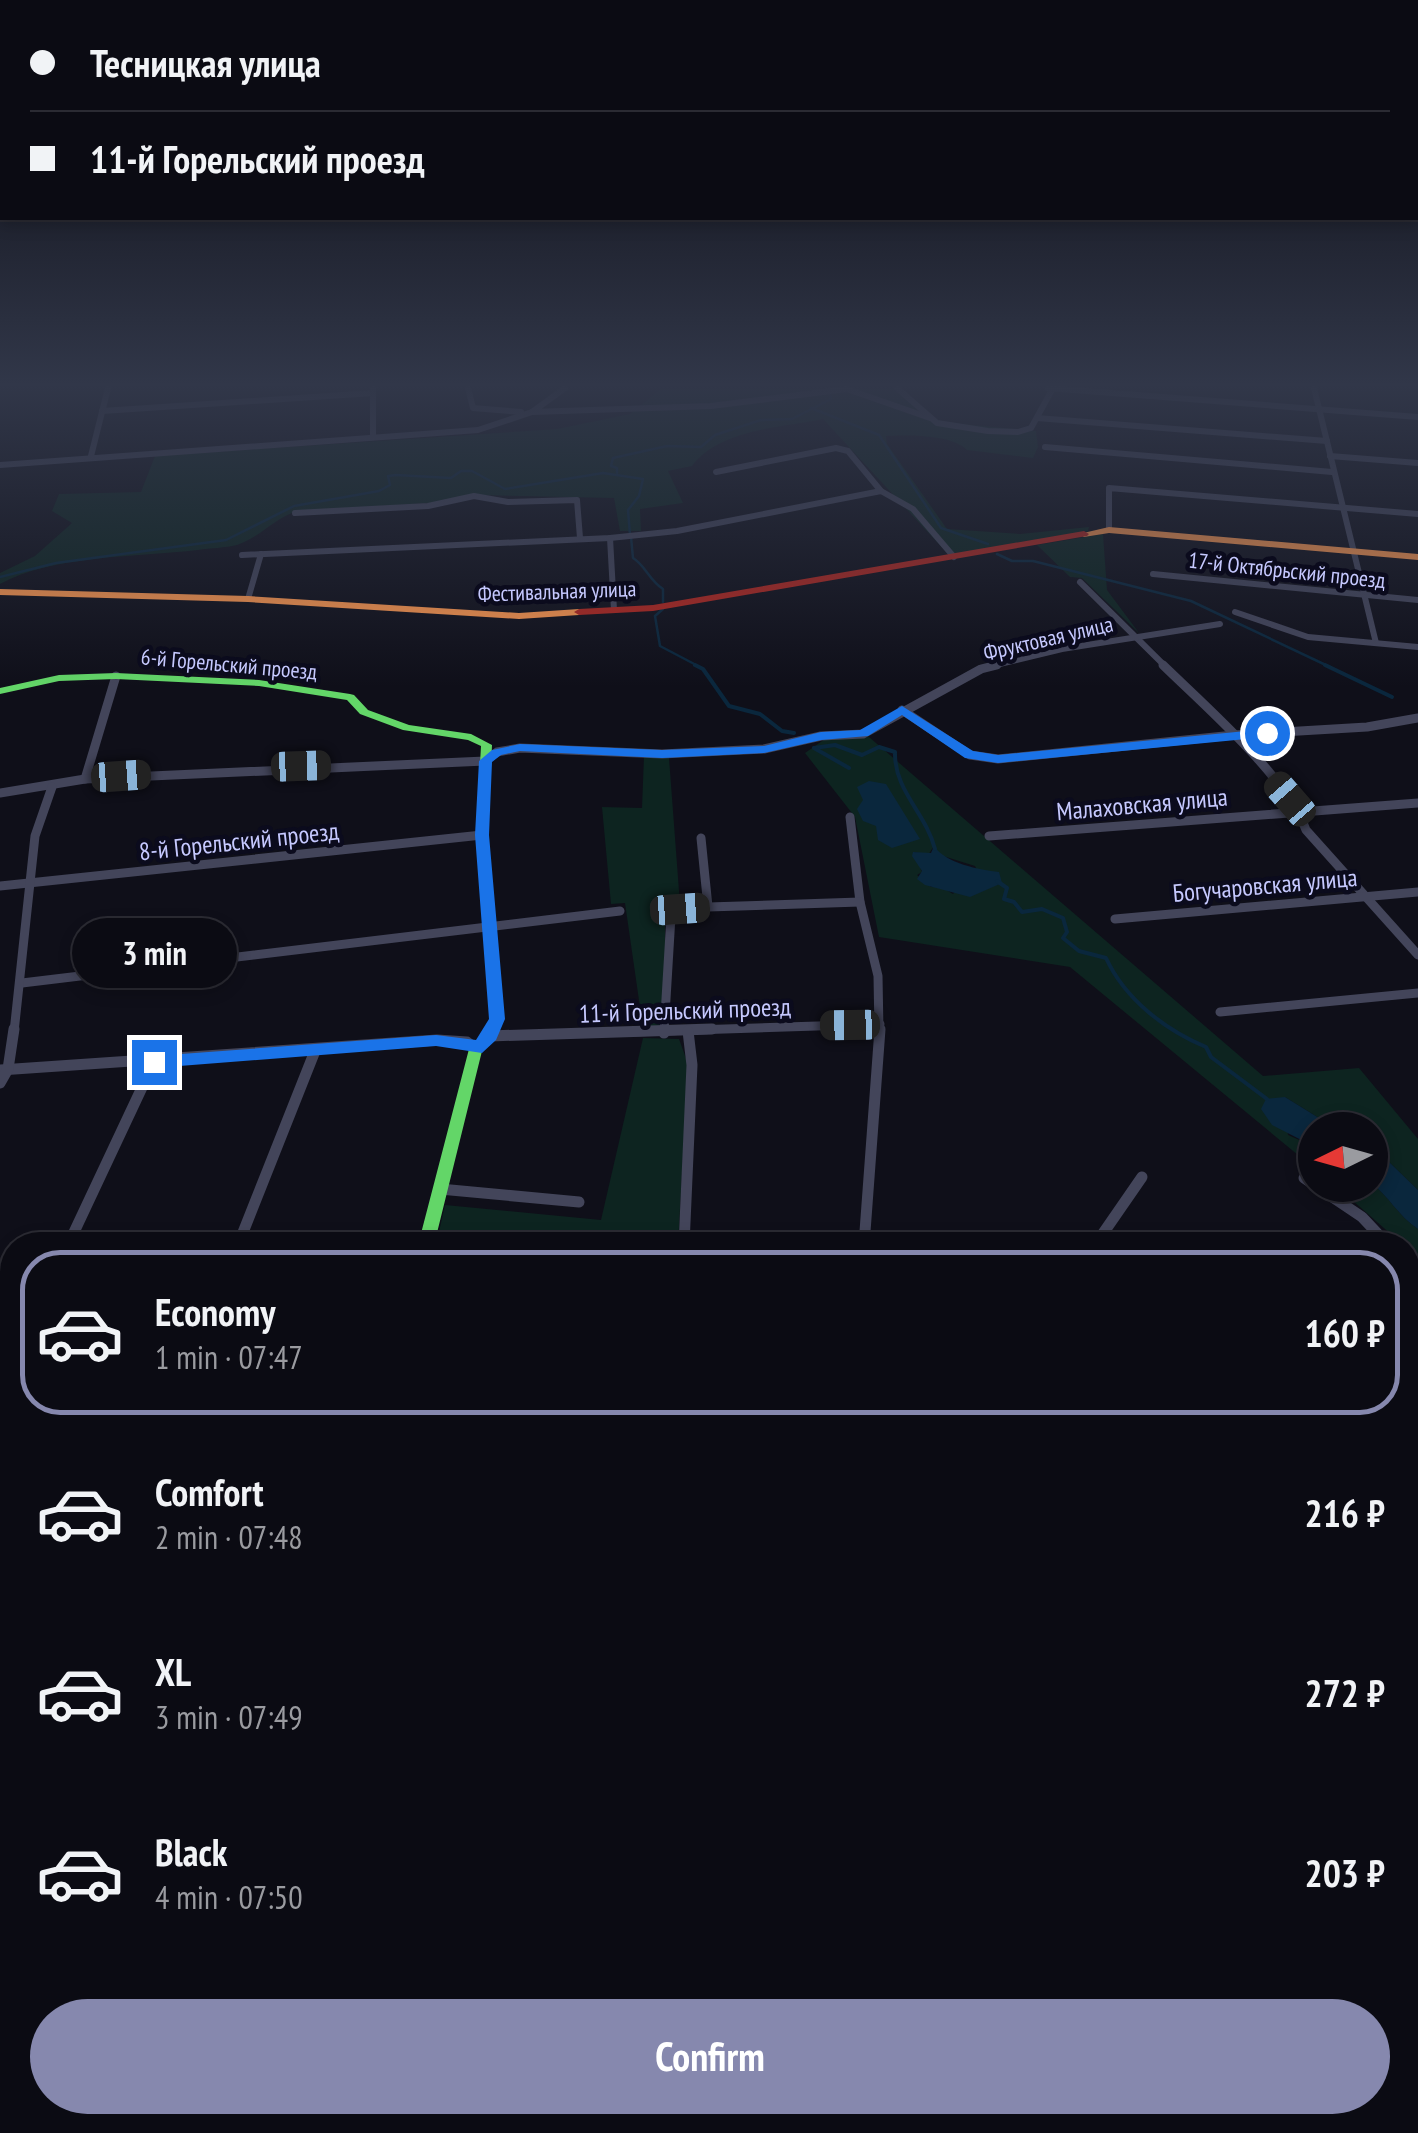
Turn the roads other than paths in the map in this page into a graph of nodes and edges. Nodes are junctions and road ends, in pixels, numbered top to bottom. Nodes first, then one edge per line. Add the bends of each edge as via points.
1 (878, 488) edge
2 (1336, 488) edge
3 (881, 491) junction
4 (1342, 508) junction
5 (295, 513) dead end
6 (1418, 514) edge
7 (1108, 530) junction
8 (580, 538) junction
9 (610, 538) junction
10 (1354, 551) junction
11 (261, 554) junction
12 (242, 555) dead end
13 (954, 557) junction
14 (1418, 557) edge
15 (1153, 574) dead end
16 (1080, 582) dead end
17 (0, 592) edge
18 (1364, 595) junction
19 (248, 599) junction
20 (1418, 600) edge
21 (614, 610) junction
22 (1235, 612) dead end
23 (1220, 624) dead end
24 (1136, 636) junction
25 (1376, 643) junction
26 (1418, 647) edge
27 (116, 676) junction
28 (0, 691) edge
29 (902, 710) junction
30 (1418, 718) edge
31 (1234, 735) junction
32 (485, 761) junction
33 (85, 779) junction
34 (52, 787) junction
35 (0, 793) edge
36 (1418, 803) edge
37 (1299, 811) junction
38 (850, 817) dead end
39 (482, 835) junction
40 (989, 836) dead end
41 (700, 838) dead end
42 (31, 883) junction
43 (0, 886) edge
44 (1418, 892) edge
45 (1364, 896) junction
46 (860, 902) junction
47 (708, 907) junction
48 (620, 911) dead end
49 (1115, 919) dead end
50 (489, 927) junction
51 (1418, 955) edge
52 (22, 983) junction
53 (1418, 993) edge
54 (1220, 1012) dead end
55 (880, 1024) junction
56 (688, 1032) junction
57 (664, 1033) junction
58 (490, 1036) junction
59 (476, 1049) junction
60 (314, 1051) junction
61 (154, 1062) junction
62 (4, 1069) edge
63 (0, 1083) edge
64 (1142, 1177) dead end
65 (440, 1189) junction
66 (580, 1202) dead end
67 (1341, 1202) edge
68 (74, 1232) edge
69 (243, 1232) edge
70 (429, 1232) edge
71 (685, 1232) edge
72 (865, 1232) edge
73 (1104, 1232) edge
74 (1375, 1232) edge

1 - 3 street
2 - 4 street
3 - 9 street
3 - 13 street via 899,496 940,534
4 - 6 street
4 - 7 street via 1109,488
4 - 10 street
5 - 8 street via 428,506 474,496 578,500
7 - 10 street, Фестивальная улица
7 - 13 street, Фестивальная улица
8 - 9 street
8 - 11 street
9 - 21 street
10 - 14 street, Фестивальная улица
10 - 18 street
11 - 12 street
11 - 19 street
13 - 21 street, Фестивальная улица
15 - 18 street, 17-й Октябрьский проезд
16 - 24 street
17 - 19 street, Фестивальная улица
18 - 20 street, 17-й Октябрьский проезд
18 - 25 street
19 - 21 street, Фестивальная улица via 519,616
22 - 25 street via 1308,637
23 - 24 street, Фруктовая улица
24 - 29 street, Фруктовая улица via 981,670
24 - 31 street
25 - 26 street
27 - 28 street, 6-й Горельский проезд via 59,678
27 - 32 street, 6-й Горельский проезд via 258,683 350,697 364,712 406,728 471,737 487,745
27 - 33 street
29 - 31 street via 970,755 998,759
29 - 32 street, Фруктовая улица via 863,734 764,750 520,748
30 - 31 street
31 - 37 street
32 - 33 street, Фруктовая улица
32 - 39 street
33 - 34 street, Фруктовая улица
34 - 35 street, Фруктовая улица
34 - 42 street via 35,836
36 - 37 street, Малаховская улица
37 - 40 street, Малаховская улица
37 - 45 street via 1306,830
38 - 46 street
39 - 42 street, 8-й Горельский проезд
39 - 50 street
41 - 47 street
42 - 43 street, 8-й Горельский проезд
42 - 52 street
44 - 45 street, Богучаровская улица
45 - 49 street, Богучаровская улица
45 - 51 street
46 - 47 street
46 - 55 street via 878,976
47 - 57 street via 671,916
48 - 50 street
50 - 52 street
50 - 58 street via 497,1019
52 - 62 street
53 - 54 street
55 - 56 street, 11-й Горельский проезд
55 - 72 street
56 - 57 street, 11-й Горельский проезд
56 - 71 street
57 - 58 street, 11-й Горельский проезд
58 - 59 street
59 - 60 street via 436,1040
59 - 65 street
60 - 61 street
60 - 69 street
61 - 62 street
61 - 68 street
62 - 63 street
64 - 73 street
65 - 66 street
65 - 70 street
67 - 74 street

